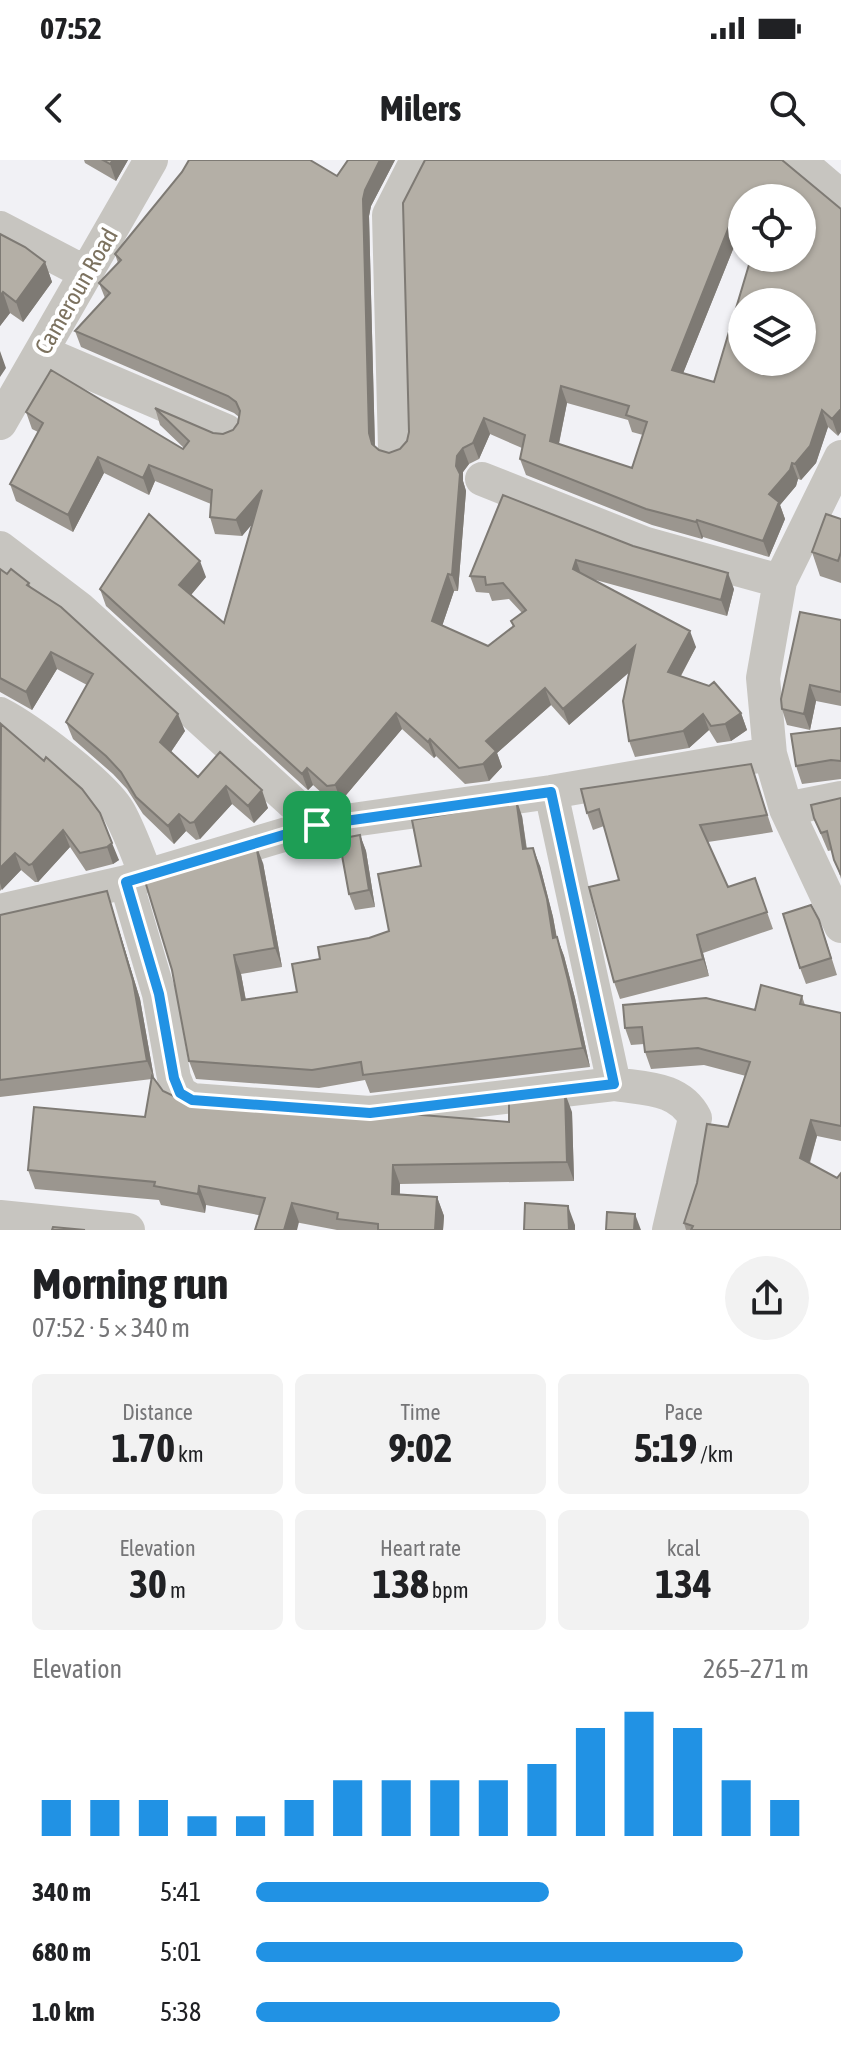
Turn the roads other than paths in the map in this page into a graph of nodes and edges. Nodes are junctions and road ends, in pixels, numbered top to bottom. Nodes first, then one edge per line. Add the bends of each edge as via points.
1 (151, 160) edge
2 (417, 160) edge
3 (798, 160) edge
4 (841, 197) edge
5 (0, 228) edge
6 (86, 273) junction
7 (41, 352) junction
8 (0, 423) edge
9 (226, 431) edge
10 (395, 449) edge
11 (841, 457) edge
12 (482, 479) dead end
13 (0, 548) edge
14 (780, 581) junction
15 (0, 714) edge
16 (770, 754) junction
17 (551, 792) junction
18 (841, 798) edge
19 (786, 809) junction
20 (317, 825) junction
21 (136, 878) junction
22 (0, 911) edge
23 (841, 926) edge
24 (614, 1084) junction
25 (0, 1217) edge
26 (128, 1230) edge
27 (669, 1230) edge

1 - 6 street, Cameroun Road
2 - 10 street via 389,215
3 - 4 street
5 - 6 street
6 - 7 street, Cameroun Road
7 - 8 street, Cameroun Road
7 - 9 street
11 - 14 street
12 - 14 street via 646,544
13 - 20 street via 80,609
14 - 16 street via 763,678
15 - 21 street via 86,776 119,810
16 - 17 street
16 - 19 street
17 - 20 street
17 - 24 street
18 - 19 street
19 - 23 street
20 - 21 street
21 - 22 street
21 - 24 street via 174,1078 180,1093 192,1100 370,1113
24 - 27 street via 667,1092 688,1103 695,1118
25 - 26 street

